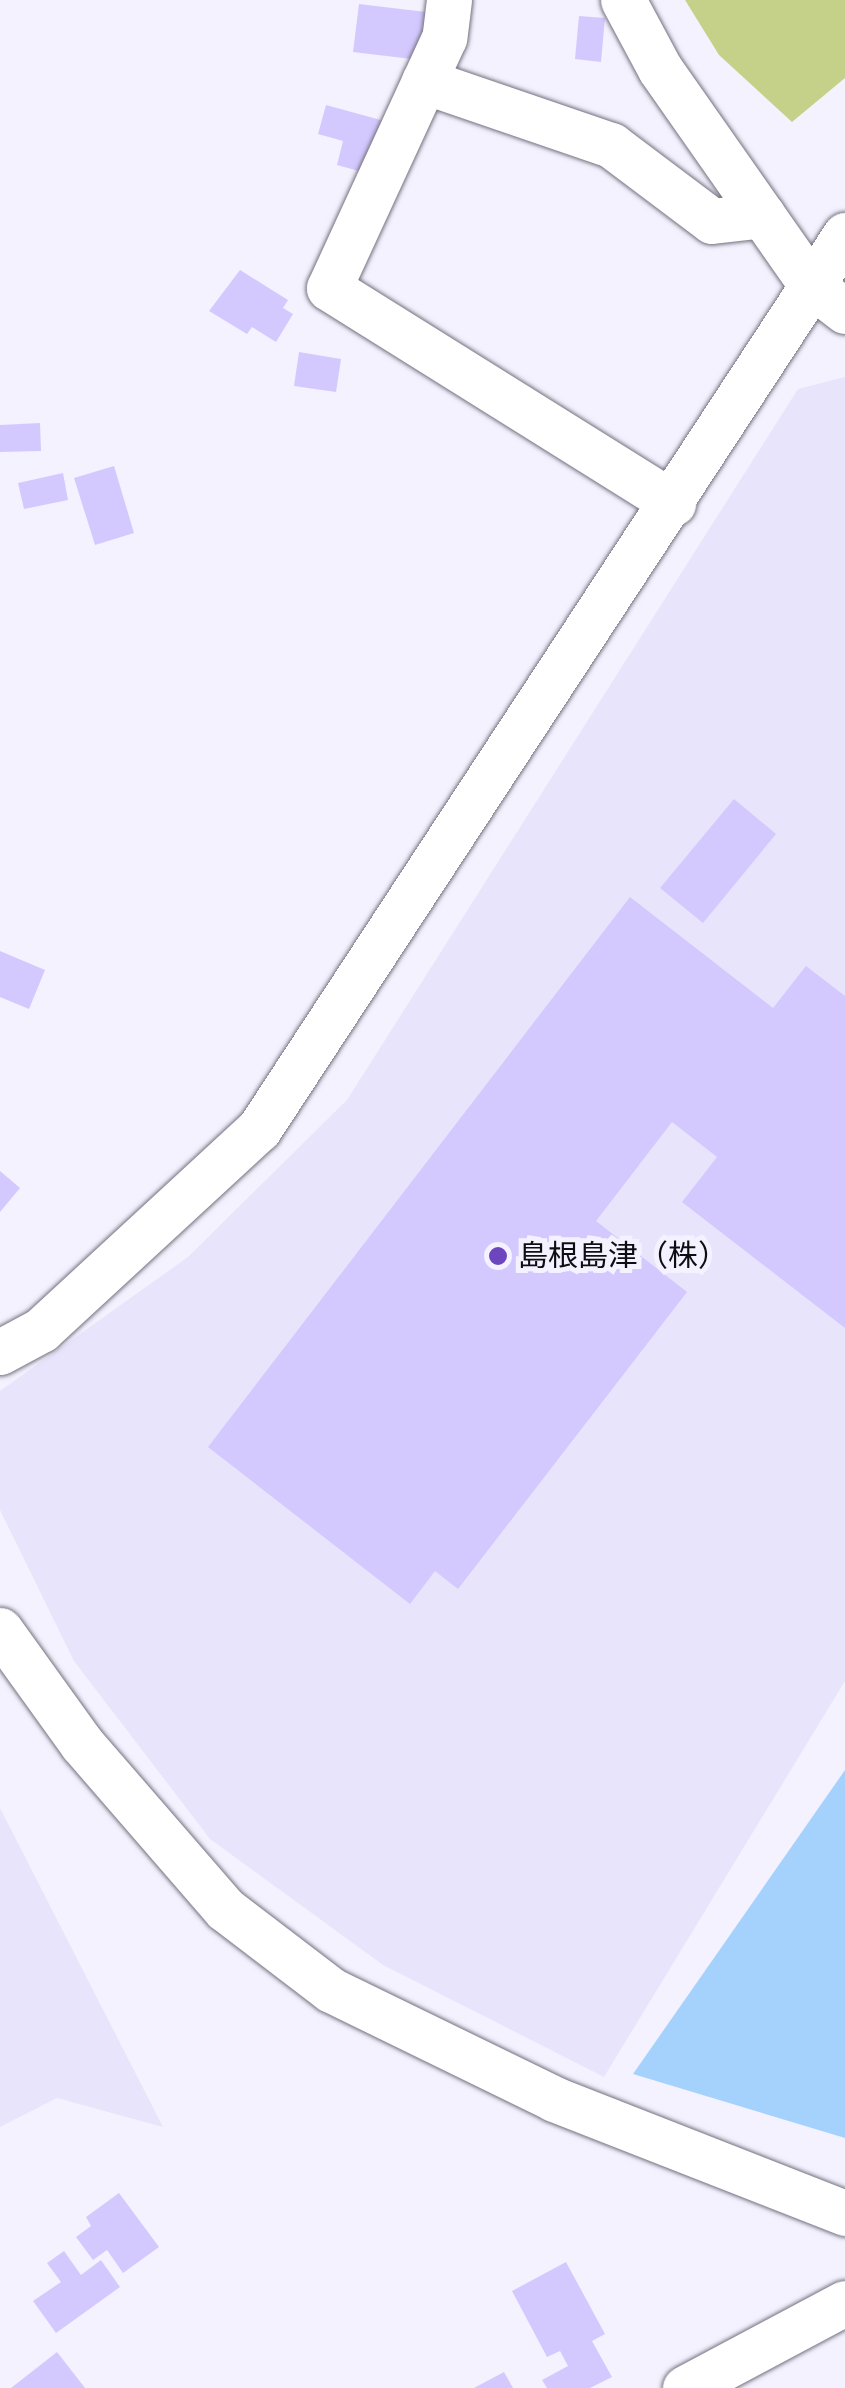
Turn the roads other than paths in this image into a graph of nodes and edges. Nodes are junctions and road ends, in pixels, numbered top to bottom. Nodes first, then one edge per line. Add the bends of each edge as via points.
1 (449, 0) edge
2 (623, 0) edge
3 (424, 81) junction
4 (764, 215) junction
5 (845, 235) edge
6 (828, 298) edge
7 (673, 503) junction
8 (0, 1352) edge
9 (0, 1630) edge
10 (845, 2213) edge
11 (845, 2302) edge
12 (685, 2388) edge

1 - 3 street via 444,38
2 - 4 street via 660,70
3 - 4 street via 611,146 712,221
3 - 7 street via 328,288
4 - 6 street
5 - 6 street
6 - 7 street
7 - 8 street via 260,1128 41,1330
9 - 10 street via 82,1744 225,1909 331,1990 554,2099
11 - 12 street

